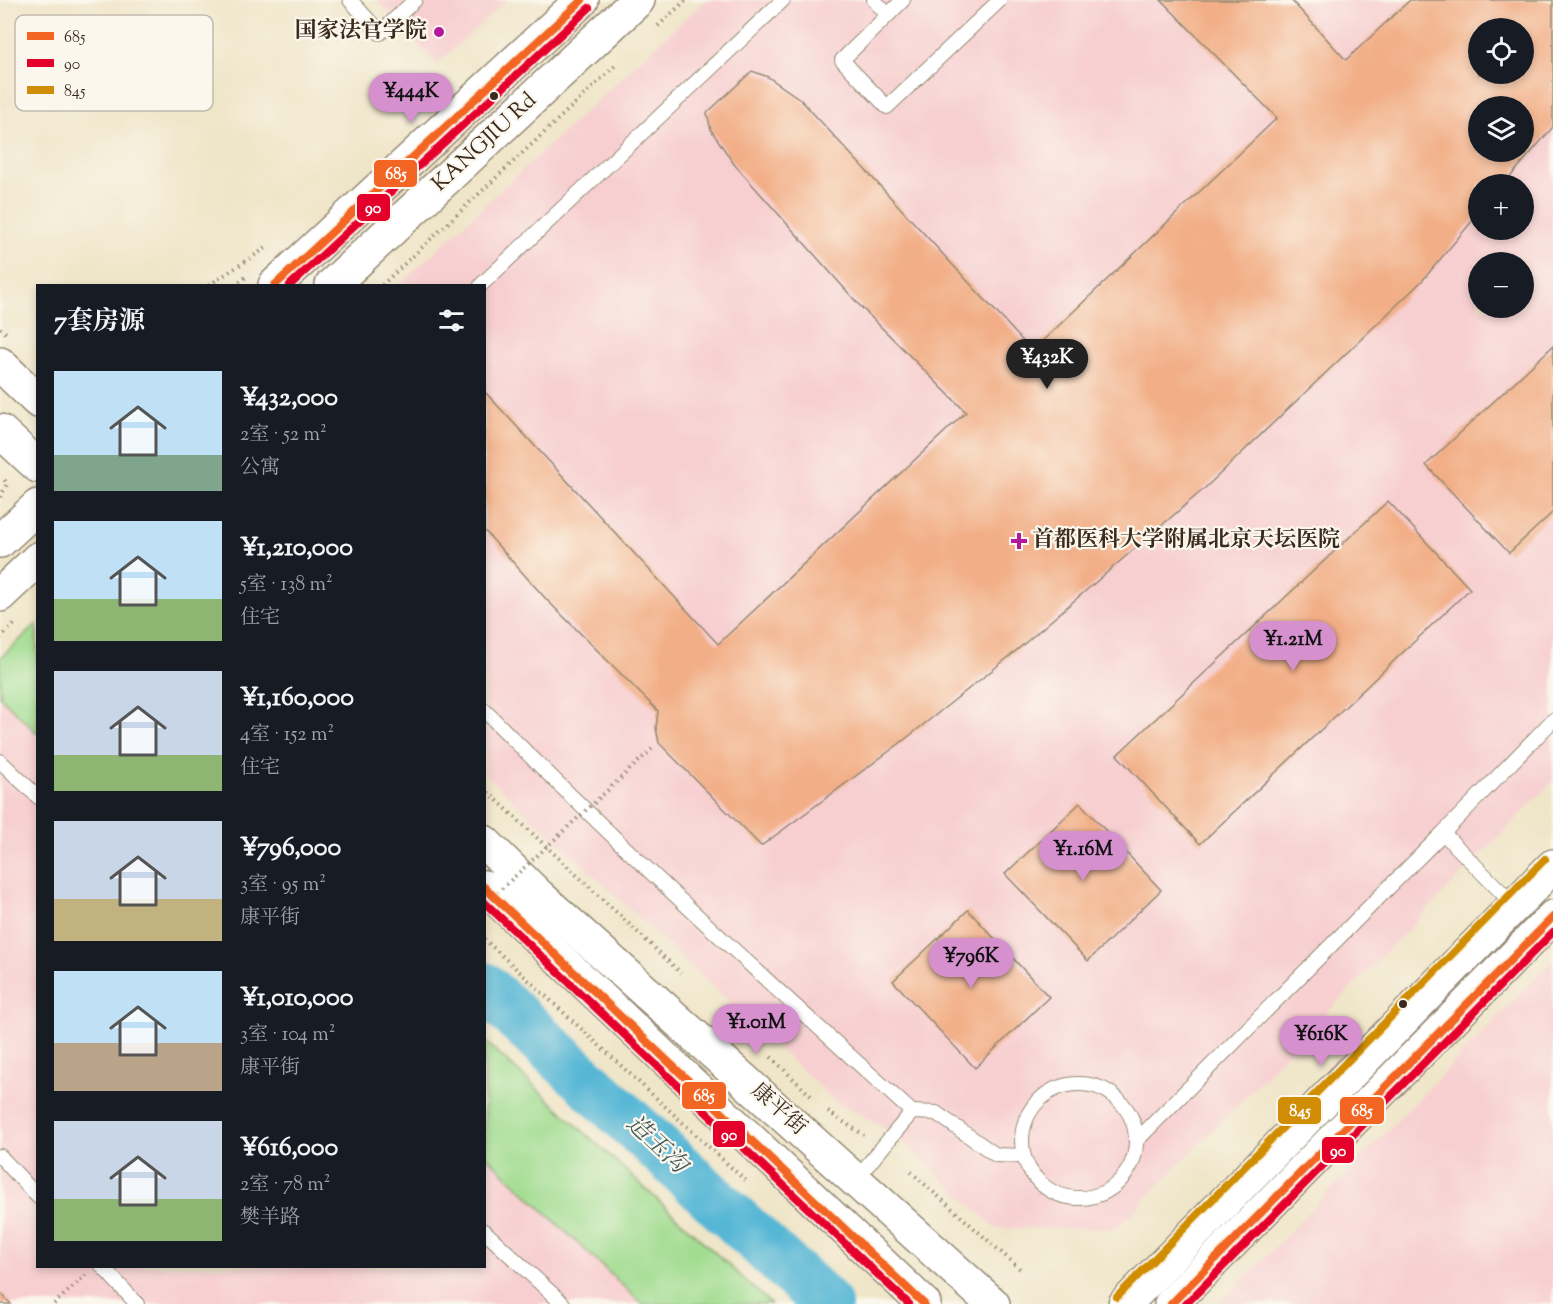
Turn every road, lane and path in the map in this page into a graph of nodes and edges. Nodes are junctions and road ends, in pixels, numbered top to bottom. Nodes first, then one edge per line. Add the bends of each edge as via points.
1 (350, 0) edge
2 (415, 0) edge
3 (582, 0) edge
4 (638, 0) edge
5 (686, 0) edge
6 (783, 0) edge
7 (874, 0) edge
8 (903, 0) edge
9 (1000, 0) edge
10 (888, 15) junction
11 (651, 33) dead end
12 (616, 65) dead end
13 (276, 284) edge
14 (333, 284) edge
15 (383, 284) edge
16 (482, 284) edge
17 (0, 364) edge
18 (36, 399) edge
19 (0, 431) edge
20 (36, 464) edge
21 (0, 471) edge
22 (1, 496) edge
23 (36, 562) edge
24 (9, 601) edge
25 (0, 638) edge
26 (486, 712) edge
27 (1553, 720) edge
28 (652, 749) dead end
29 (0, 761) edge
30 (486, 790) edge
31 (36, 795) edge
32 (1443, 833) junction
33 (486, 844) edge
34 (1553, 866) edge
35 (486, 889) edge
36 (486, 903) edge
37 (1515, 906) junction
38 (1553, 917) edge
39 (486, 941) edge
40 (681, 973) dead end
41 (771, 1057) dead end
42 (817, 1102) dead end
43 (825, 1110) dead end
44 (912, 1112) junction
45 (864, 1135) dead end
46 (1136, 1141) junction
47 (0, 1156) edge
48 (1023, 1156) junction
49 (910, 1172) dead end
50 (856, 1179) junction
51 (756, 1190) dead end
52 (36, 1195) edge
53 (486, 1233) edge
54 (104, 1268) edge
55 (1020, 1269) dead end
56 (87, 1274) dead end
57 (559, 1303) edge
58 (54, 1304) edge
59 (137, 1304) edge
60 (924, 1304) edge
61 (993, 1304) edge
62 (1125, 1304) edge
63 (1171, 1304) edge

1 - 2 lane via 380,33
3 - 13 street, KANGJIU Rd
4 - 14 street, KANGJIU Rd
5 - 11 path
6 - 16 lane
7 - 10 lane
8 - 10 lane
9 - 10 lane via 887,107 842,60
12 - 15 path
17 - 18 street
19 - 20 street
21 - 22 path via 7,484
23 - 24 street
24 - 25 path
26 - 44 lane via 720,937
27 - 32 lane
28 - 36 path, bridge
29 - 31 lane
30 - 40 path
32 - 37 lane
32 - 46 lane
33 - 50 street, 康平街
34 - 37 street
35 - 60 street, 康平街
37 - 62 street
38 - 63 street
39 - 51 path
41 - 42 path
43 - 45 path
44 - 48 lane via 936,1113 996,1155
44 - 50 lane
46 - 48 lane via 1125,1176 1112,1188 1077,1199 1043,1186 1030,1173
46 - 48 lane via 1133,1122 1123,1104 1090,1084 1071,1084 1052,1090 1037,1101 1021,1136
47 - 52 lane
49 - 55 path
50 - 61 street, 康平街
53 - 57 lane
54 - 59 lane
56 - 58 path

